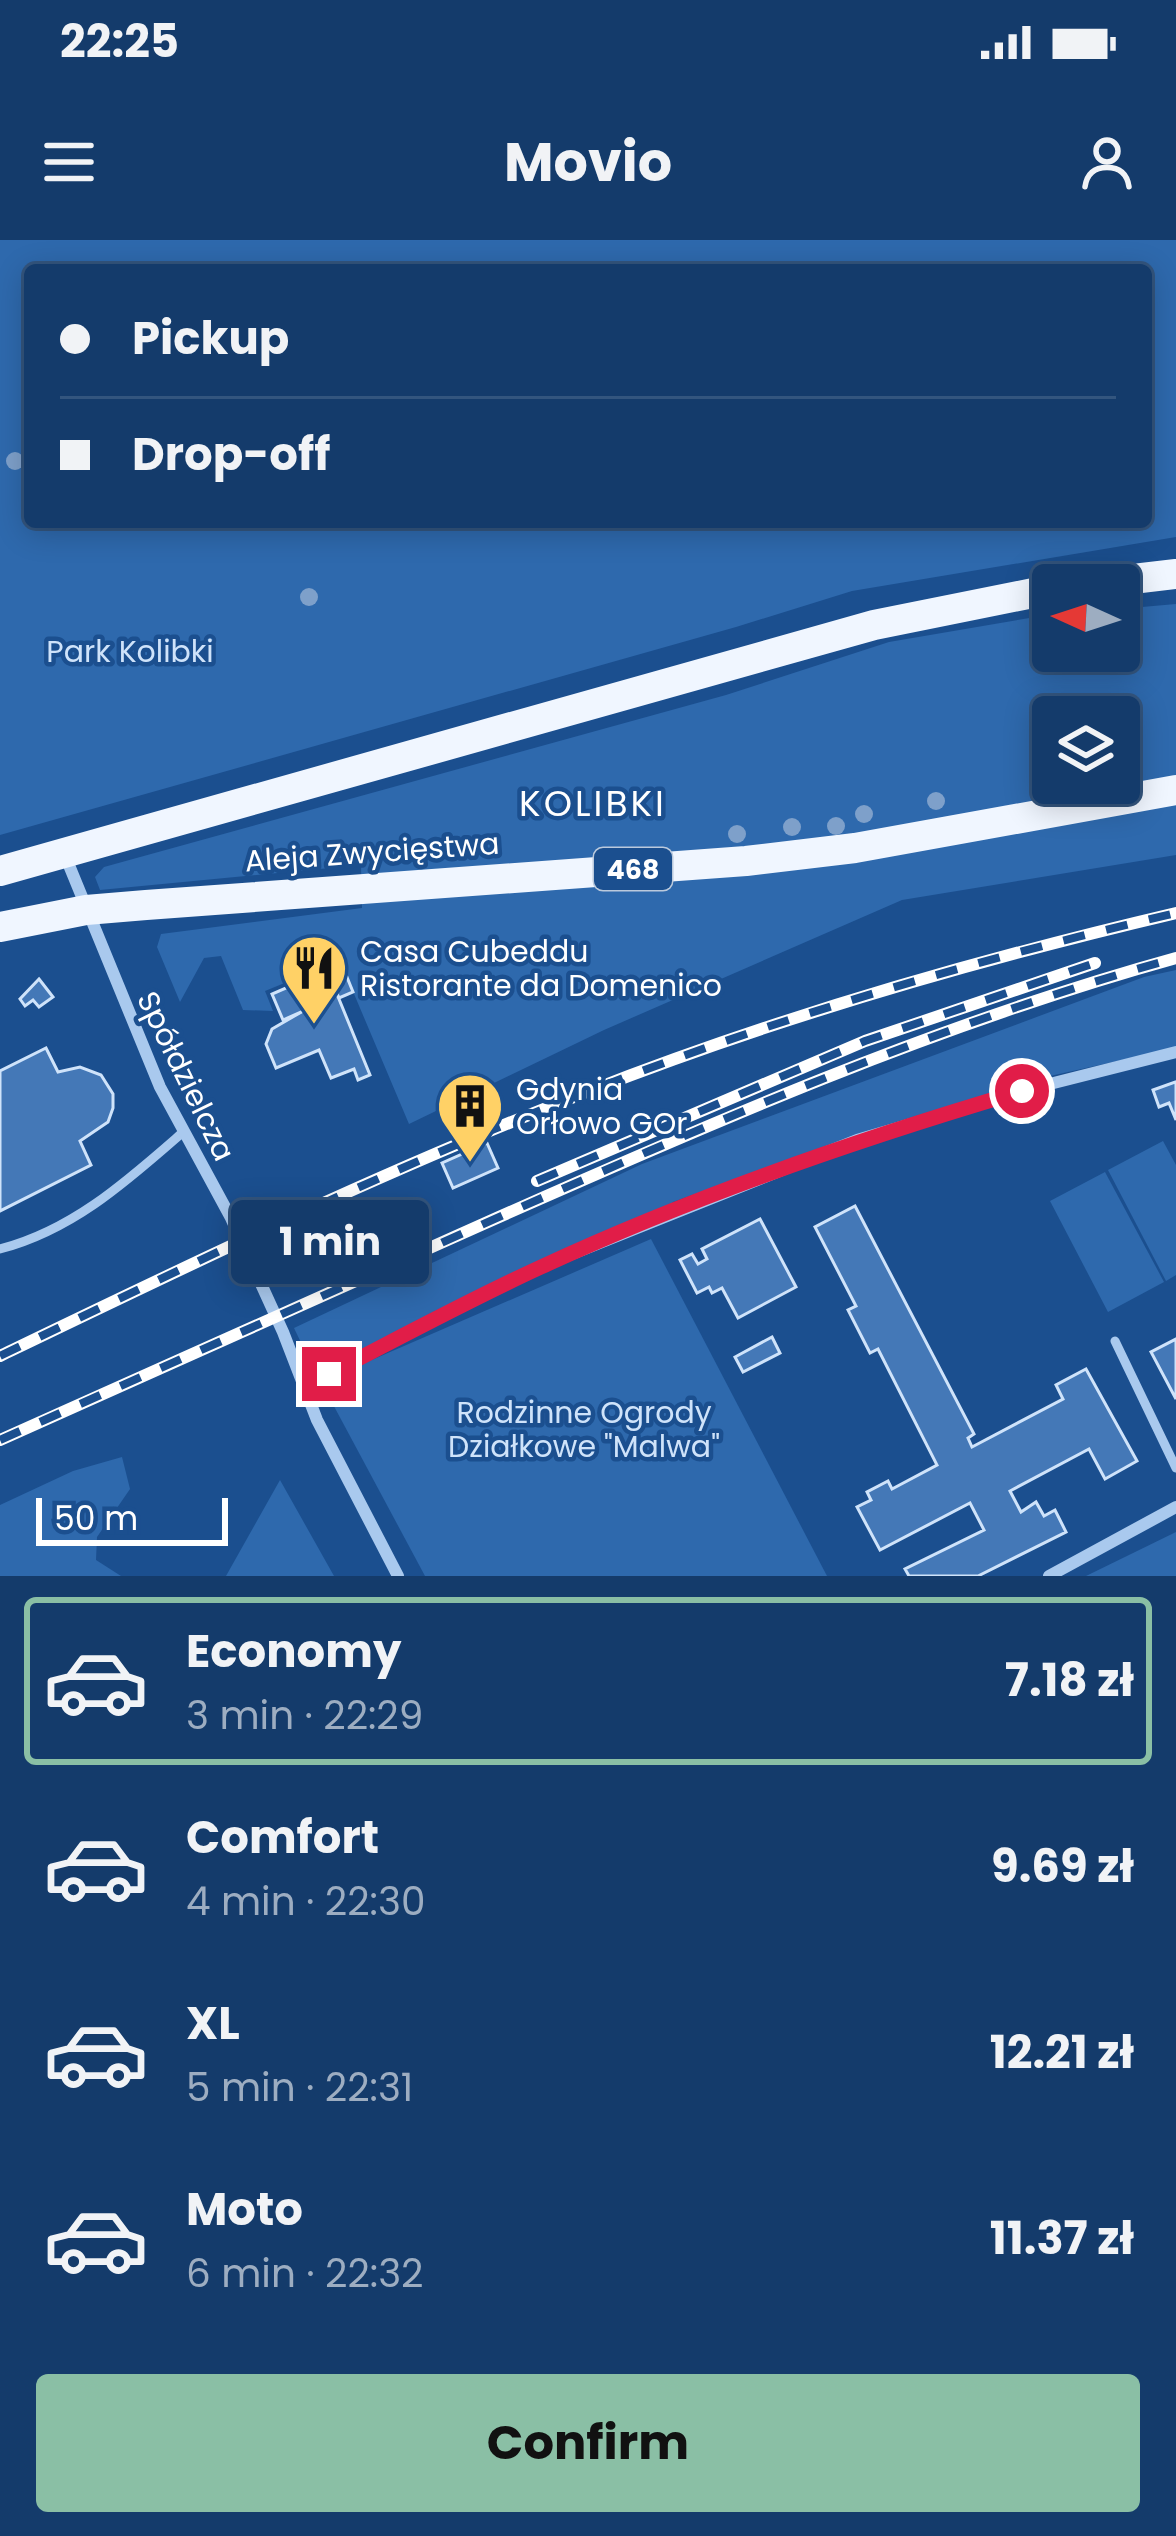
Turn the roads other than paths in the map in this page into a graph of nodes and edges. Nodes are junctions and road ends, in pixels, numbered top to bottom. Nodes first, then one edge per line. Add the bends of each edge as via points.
1 (1176, 574) edge
2 (1140, 578) edge
3 (1032, 593) edge
4 (1176, 790) edge
5 (63, 851) junction
6 (0, 871) edge
7 (86, 910) junction
8 (0, 927) edge
9 (1176, 1052) edge
10 (182, 1133) junction
11 (0, 1250) edge
12 (1115, 1341) dead end
13 (302, 1388) junction
14 (1176, 1468) edge
15 (1176, 1507) edge
16 (398, 1576) edge
17 (1049, 1576) edge

1 - 2 main road
3 - 5 main road, Aleja Zwycięstwa via 874,625
4 - 7 main road, Aleja Zwycięstwa / 468 via 746,861
5 - 6 main road, Aleja Zwycięstwa
5 - 7 street, Spółdzielcza
7 - 8 main road, Aleja Zwycięstwa / 468
7 - 10 street, Spółdzielcza
9 - 13 street via 857,1140 542,1266
10 - 11 lane via 110,1196
10 - 13 street, Spółdzielcza via 248,1254
12 - 14 lane
13 - 16 street, Spółdzielcza
15 - 17 street

